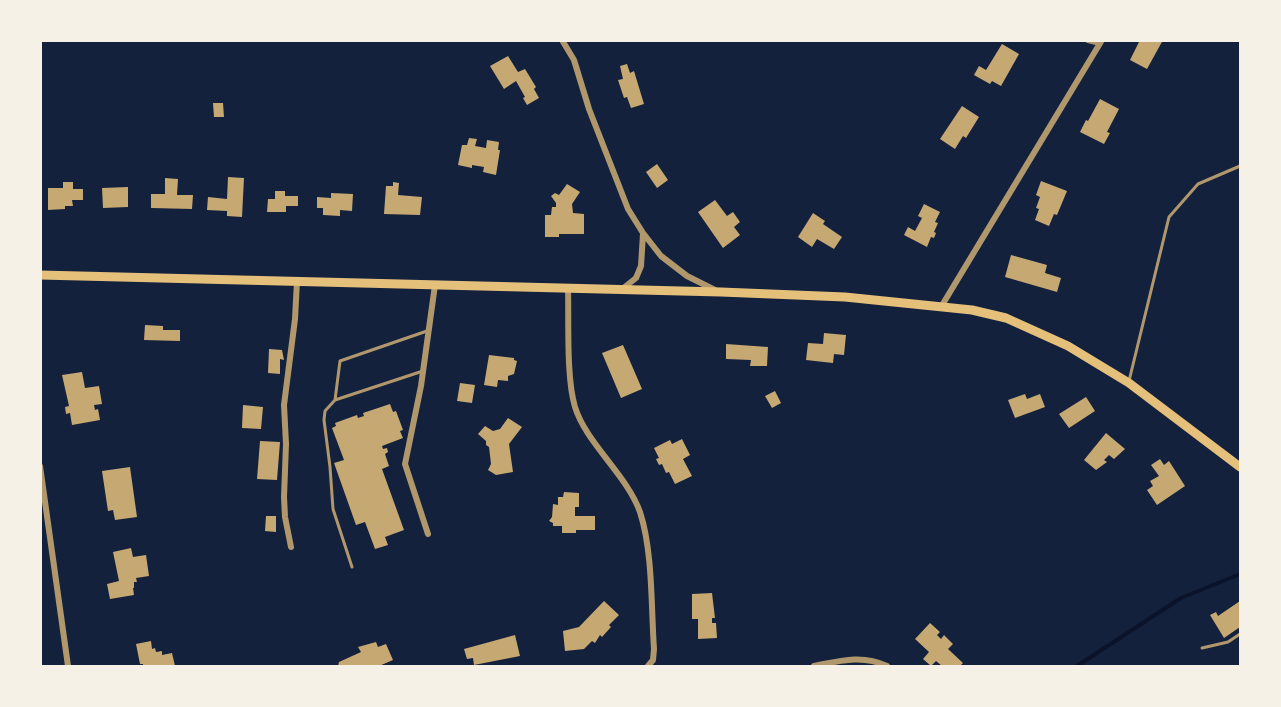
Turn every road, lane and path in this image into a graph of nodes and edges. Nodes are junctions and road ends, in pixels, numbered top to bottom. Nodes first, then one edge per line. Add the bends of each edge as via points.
1 (562, 40) edge
2 (1088, 40) edge
3 (1101, 42) edge
4 (1240, 166) edge
5 (643, 233) junction
6 (40, 275) edge
7 (297, 281) junction
8 (435, 285) junction
9 (568, 288) junction
10 (621, 290) junction
11 (722, 292) junction
12 (941, 307) junction
13 (429, 330) junction
14 (423, 371) junction
15 (1129, 384) junction
16 (335, 400) junction
17 (40, 466) edge
18 (1240, 467) edge
19 (50, 528) junction
20 (40, 529) edge
21 (428, 534) dead end
22 (291, 547) dead end
23 (352, 567) dead end
24 (1240, 634) edge
25 (1202, 648) dead end
26 (68, 666) edge
27 (648, 666) edge
28 (814, 666) edge
29 (887, 666) edge

1 - 5 street via 574,60 628,209
2 - 3 street
3 - 12 street
4 - 15 lane via 1198,184 1169,217
5 - 10 street via 641,266 636,278
5 - 11 street via 661,256 687,276
6 - 7 main road
7 - 8 main road
7 - 22 street via 284,405 284,497
8 - 9 main road
8 - 13 street
9 - 10 main road
9 - 27 street via 575,407 634,497 648,548 654,649
10 - 11 main road
11 - 12 main road via 844,297
12 - 15 main road via 1006,318 1068,346
13 - 14 street
13 - 16 lane via 340,361
14 - 16 lane
14 - 21 street via 405,464
15 - 18 main road
16 - 23 lane via 325,411 324,420 335,519
17 - 19 street
19 - 20 street
19 - 26 street
24 - 25 lane via 1228,642
28 - 29 street via 856,658

